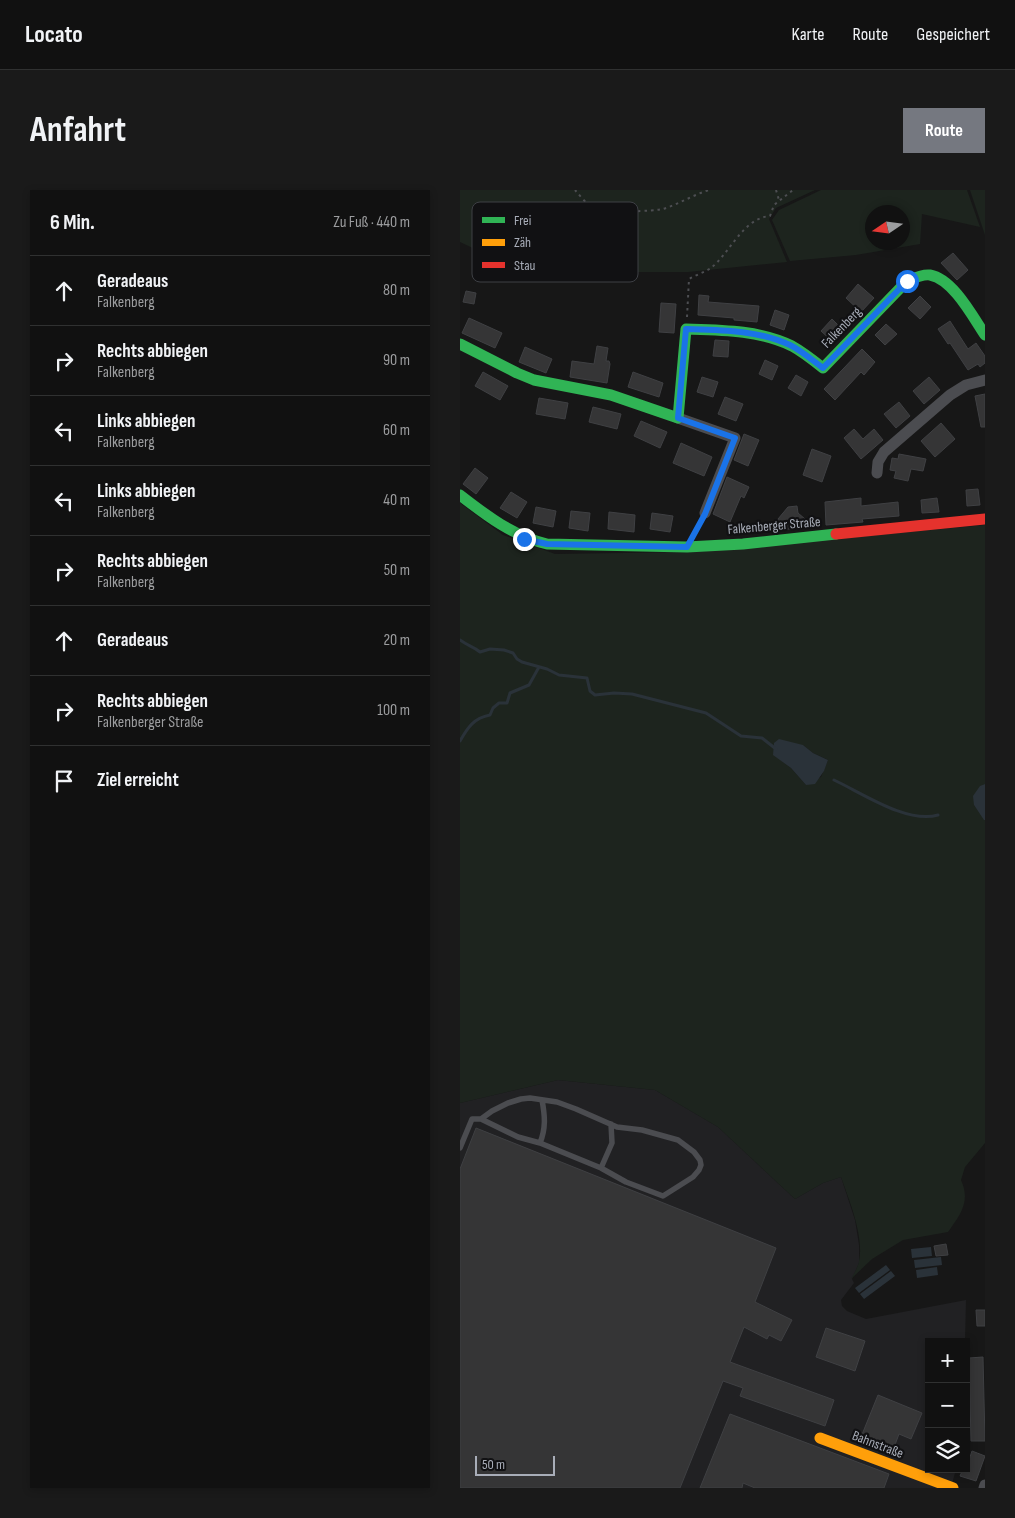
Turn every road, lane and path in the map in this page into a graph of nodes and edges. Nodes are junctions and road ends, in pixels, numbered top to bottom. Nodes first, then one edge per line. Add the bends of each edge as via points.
1 (575, 190) edge
2 (709, 190) edge
3 (776, 190) edge
4 (793, 190) edge
5 (778, 200) junction
6 (587, 202) edge
7 (638, 210) edge
8 (686, 329) junction
9 (985, 335) edge
10 (460, 344) edge
11 (985, 380) edge
12 (678, 418) junction
13 (877, 474) dead end
14 (460, 495) edge
15 (705, 514) joint
16 (985, 519) edge
17 (687, 547) junction
18 (542, 1100) junction
19 (481, 1119) junction
20 (611, 1124) junction
21 (540, 1143) junction
22 (460, 1148) edge
23 (601, 1168) junction
24 (820, 1438) dead end
25 (953, 1488) edge

1 - 6 path
2 - 7 path via 660,210
3 - 5 path
4 - 5 path
5 - 8 path via 770,216 752,222 710,268 689,279
8 - 9 street, Falkenberg via 763,336 792,346 823,368 907,281 921,275 940,279 962,300
8 - 12 street
10 - 12 street via 526,378 623,398
11 - 13 street via 966,385 950,395 884,452 878,462
12 - 15 street via 735,438
14 - 17 street, Falkenberger Straße via 515,535 535,542
15 - 17 path
16 - 17 street, Falkenberger Straße
18 - 19 lane via 521,1099
18 - 20 lane via 576,1109
18 - 21 lane via 546,1119
19 - 21 lane via 518,1137
19 - 22 lane via 472,1119
20 - 23 lane via 612,1143
20 - 23 lane via 678,1140 694,1152 701,1165 693,1177 663,1196
21 - 23 lane
24 - 25 street, Bahnstraße

